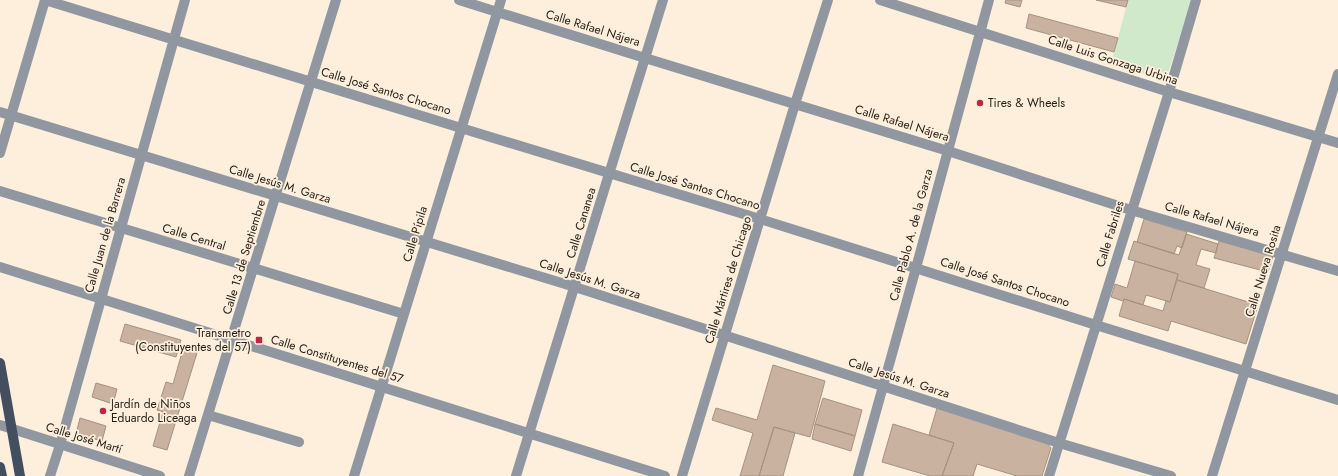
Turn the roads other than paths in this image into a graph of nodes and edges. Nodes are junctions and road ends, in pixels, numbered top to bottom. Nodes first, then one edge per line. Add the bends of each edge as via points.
1 (45, 0) edge
2 (185, 0) edge
3 (336, 0) edge
4 (459, 0) edge
5 (501, 0) edge
6 (664, 0) edge
7 (828, 0) edge
8 (880, 0) edge
9 (989, 0) edge
10 (1196, 0) edge
11 (497, 12) junction
12 (980, 31) junction
13 (173, 39) junction
14 (645, 58) junction
15 (1338, 74) edge
16 (311, 82) junction
17 (1169, 92) junction
18 (794, 104) junction
19 (0, 112) edge
20 (12, 116) junction
21 (461, 128) junction
22 (1318, 137) junction
23 (1338, 143) edge
24 (948, 150) junction
25 (0, 153) edge
26 (141, 154) junction
27 (609, 174) junction
28 (0, 191) edge
29 (276, 197) junction
30 (1132, 210) junction
31 (760, 219) junction
32 (121, 227) junction
33 (426, 242) junction
34 (1282, 254) junction
35 (0, 267) edge
36 (916, 268) junction
37 (254, 269) junction
38 (1338, 271) edge
39 (575, 287) junction
40 (101, 299) junction
41 (404, 314) junction
42 (1096, 326) junction
43 (725, 336) junction
44 (231, 340) junction
45 (0, 363) edge
46 (1246, 371) junction
47 (381, 387) junction
48 (883, 387) junction
49 (1338, 400) edge
50 (208, 415) junction
51 (0, 425) edge
52 (12, 430) junction
53 (530, 433) junction
54 (299, 442) dead end
55 (1059, 443) junction
56 (60, 445) junction
57 (0, 467) edge
58 (2, 476) edge
59 (20, 476) edge
60 (50, 476) edge
61 (160, 476) edge
62 (189, 476) edge
63 (354, 476) edge
64 (516, 476) edge
65 (665, 476) edge
66 (682, 476) edge
67 (858, 476) edge
68 (1048, 476) edge
69 (1171, 476) edge
70 (1212, 476) edge

1 - 13 street, Calle José Santos Chocano
1 - 20 street
2 - 13 street, Calle Juan de la Barrera
3 - 16 street, Calle 13 de Septiembre
4 - 11 street, Calle Rafael Nájera
5 - 11 street, Calle Pípila
6 - 14 street, Calle Cananea
7 - 18 street, Calle Mártires de Chicago
8 - 12 street, Calle Luis Gonzaga Urbina
9 - 12 street, Calle Pablo A. de la Garza
10 - 17 street, Calle Fabriles
11 - 14 street, Calle Rafael Nájera
11 - 21 street, Calle Pípila
12 - 17 street, Calle Luis Gonzaga Urbina
12 - 24 street, Calle Pablo A. de la Garza
13 - 16 street, Calle José Santos Chocano
13 - 26 street, Calle Juan de la Barrera
14 - 18 street, Calle Rafael Nájera
14 - 27 street, Calle Cananea
15 - 22 street, Calle Nueva Rosita
16 - 21 street, Calle José Santos Chocano
16 - 29 street, Calle 13 de Septiembre
17 - 22 street, Calle Luis Gonzaga Urbina
17 - 30 street, Calle Fabriles
18 - 24 street, Calle Rafael Nájera
18 - 31 street, Calle Mártires de Chicago
19 - 20 street, Calle Jesús M. Garza
20 - 25 street
20 - 26 street, Calle Jesús M. Garza
21 - 27 street, Calle José Santos Chocano
21 - 33 street, Calle Pípila
22 - 23 street, Calle Luis Gonzaga Urbina
22 - 34 street, Calle Nueva Rosita
24 - 30 street, Calle Rafael Nájera
24 - 36 street, Calle Pablo A. de la Garza
26 - 29 street, Calle Jesús M. Garza
26 - 32 street, Calle Juan de la Barrera
27 - 31 street, Calle José Santos Chocano
27 - 39 street, Calle Cananea
28 - 32 street, Calle Central
29 - 33 street, Calle Jesús M. Garza
29 - 37 street, Calle 13 de Septiembre
30 - 34 street, Calle Rafael Nájera
30 - 42 street, Calle Fabriles
31 - 36 street, Calle José Santos Chocano
31 - 43 street, Calle Mártires de Chicago
32 - 37 street, Calle Central
32 - 40 street, Calle Juan de la Barrera
33 - 39 street, Calle Jesús M. Garza
33 - 41 street, Calle Pípila
34 - 38 street, Calle Rafael Nájera
34 - 46 street, Calle Nueva Rosita
35 - 40 street, Calle Constituyentes del 57
36 - 42 street, Calle José Santos Chocano
36 - 48 street, Calle Pablo A. de la Garza
37 - 41 street, Calle Central
37 - 44 street, Calle 13 de Septiembre
39 - 43 street, Calle Jesús M. Garza
39 - 53 street, Calle Cananea
40 - 44 street, Calle Constituyentes del 57
40 - 56 street, Calle Juan de la Barrera
41 - 47 street, Calle Pípila
42 - 46 street, Calle José Santos Chocano
42 - 55 street, Calle Fabriles
43 - 48 street, Calle Jesús M. Garza
43 - 66 street, Calle Mártires de Chicago
44 - 47 street, Calle Constituyentes del 57
44 - 50 street, Calle 13 de Septiembre
45 - 52 main road
46 - 49 street, Calle José Santos Chocano
46 - 70 street, Calle Nueva Rosita
47 - 53 street, Calle Constituyentes del 57
47 - 63 street, Calle Pípila
48 - 55 street, Calle Jesús M. Garza
48 - 67 street, Calle Pablo A. de la Garza
50 - 54 street
50 - 62 street, Calle 13 de Septiembre
51 - 52 street, Calle José Martí
52 - 56 street, Calle José Martí
52 - 59 main road
53 - 64 street, Calle Cananea
53 - 65 street, Calle Constituyentes del 57
55 - 68 street, Calle Fabriles
55 - 69 street, Calle Jesús M. Garza
56 - 60 street, Calle Juan de la Barrera
56 - 61 street, Calle José Martí
57 - 58 main road

